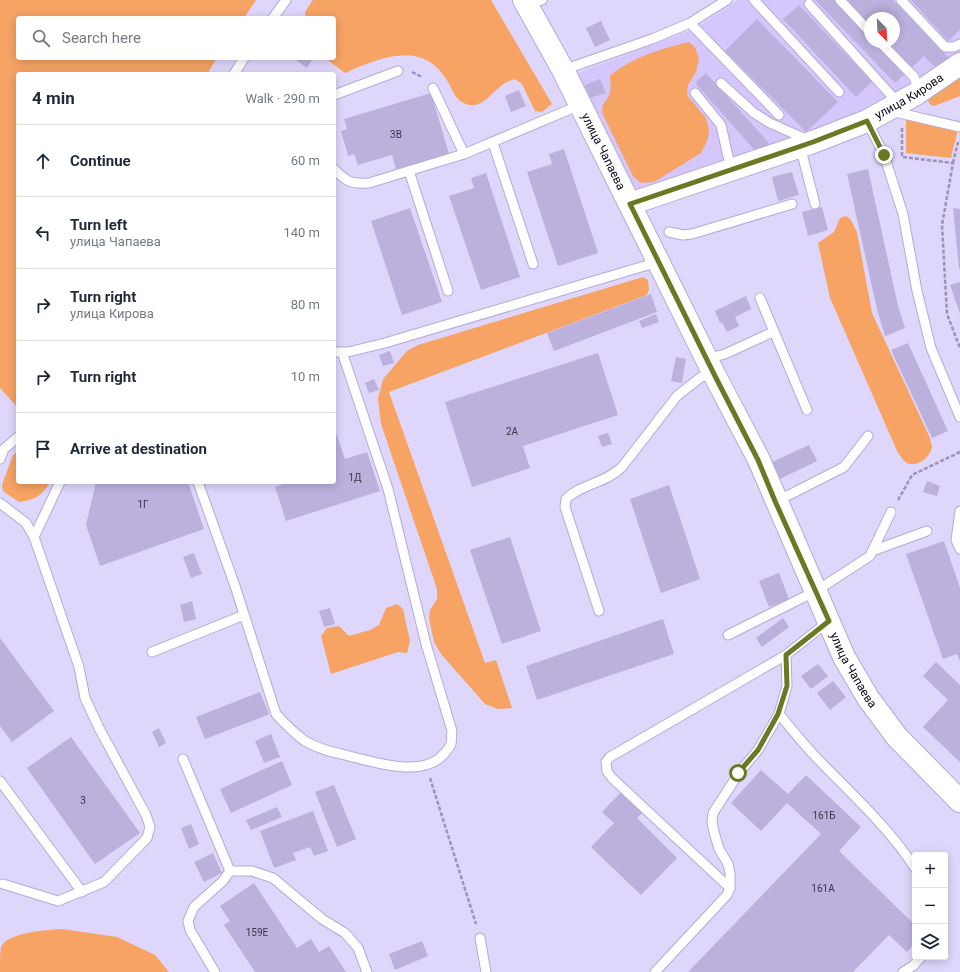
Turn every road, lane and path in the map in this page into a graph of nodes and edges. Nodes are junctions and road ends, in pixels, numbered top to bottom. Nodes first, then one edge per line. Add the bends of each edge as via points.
1 (286, 0) edge
2 (727, 0) edge
3 (754, 0) edge
4 (840, 0) edge
5 (901, 0) edge
6 (531, 1) edge
7 (809, 4) dead end
8 (274, 16) edge
9 (690, 23) junction
10 (864, 26) edge
11 (960, 44) edge
12 (886, 48) edge
13 (243, 60) edge
14 (960, 64) edge
15 (563, 70) junction
16 (398, 71) joint
17 (235, 72) edge
18 (722, 83) dead end
19 (433, 88) joint
20 (839, 92) dead end
21 (336, 94) edge
22 (695, 94) dead end
23 (580, 105) junction
24 (901, 105) junction
25 (779, 115) dead end
26 (867, 121) junction
27 (960, 127) edge
28 (958, 141) dead end
29 (494, 143) junction
30 (807, 144) junction
31 (464, 154) junction
32 (953, 163) junction
33 (731, 170) junction
34 (336, 171) edge
35 (409, 171) junction
36 (630, 204) junction
37 (792, 204) dead end
38 (815, 204) dead end
39 (670, 232) dead end
40 (658, 262) junction
41 (533, 264) dead end
42 (448, 291) dead end
43 (760, 298) dead end
44 (773, 332) junction
45 (960, 348) edge
46 (338, 352) edge
47 (710, 366) junction
48 (808, 410) dead end
49 (960, 417) edge
50 (868, 436) dead end
51 (16, 439) edge
52 (960, 452) edge
53 (0, 459) edge
54 (59, 484) edge
55 (199, 484) edge
56 (775, 501) junction
57 (0, 503) edge
58 (960, 511) edge
59 (891, 512) joint
60 (927, 531) dead end
61 (34, 536) junction
62 (960, 550) edge
63 (872, 551) junction
64 (816, 591) junction
65 (599, 611) dead end
66 (244, 615) junction
67 (829, 621) junction
68 (728, 635) dead end
69 (152, 652) dead end
70 (786, 655) junction
71 (778, 714) junction
72 (183, 758) dead end
73 (426, 766) junction
74 (0, 781) edge
75 (960, 802) edge
76 (912, 864) edge
77 (230, 871) junction
78 (3, 884) dead end
79 (730, 888) junction
80 (82, 892) junction
81 (480, 938) joint
82 (918, 960) edge
83 (215, 972) edge
84 (367, 972) edge
85 (486, 972) edge
86 (655, 972) edge
87 (903, 972) edge

1 - 8 lane
2 - 9 lane
3 - 20 lane
4 - 10 lane
5 - 11 lane via 945,46 954,48
6 - 15 main road, улица Чапаева
7 - 24 lane
9 - 15 lane
9 - 25 lane
12 - 24 lane via 914,77 916,83
13 - 17 lane
14 - 24 main road, улица Кирова
15 - 23 main road, улица Чапаева
16 - 19 path via 413,72 424,78
16 - 21 lane
18 - 30 lane via 754,112
19 - 31 lane
22 - 33 lane via 721,126
23 - 29 lane
23 - 36 main road, улица Чапаева
24 - 26 main road, улица Кирова
24 - 27 lane
24 - 32 path via 902,157
26 - 30 main road, улица Кирова
26 - 49 lane via 884,155 903,214 917,291 931,348
28 - 32 path
29 - 31 lane
29 - 41 lane
30 - 33 main road, улица Кирова
30 - 38 lane
31 - 35 lane
32 - 45 path via 942,225 947,314
33 - 36 main road, улица Кирова
34 - 35 lane via 343,178 356,184 369,183
35 - 42 lane
36 - 40 main road, улица Чапаева
37 - 39 lane via 692,234
40 - 46 lane via 385,343
40 - 47 main road, улица Чапаева
43 - 44 lane
44 - 47 lane via 725,354
44 - 48 lane
46 - 73 lane via 388,489 426,644 452,731 451,744 445,754
47 - 56 main road, улица Чапаева via 758,460
47 - 65 lane via 701,377 677,396 622,468 615,474 572,493 566,499 565,507
50 - 56 lane via 844,467
51 - 53 lane via 4,449
52 - 59 path via 912,476
54 - 61 lane
55 - 66 lane
56 - 64 main road, улица Чапаева
57 - 61 lane via 26,523
58 - 62 lane via 956,540
59 - 63 lane
60 - 63 lane
61 - 80 lane via 79,667 85,698 150,827 147,838 104,882
63 - 64 lane via 870,556
64 - 67 main road, улица Чапаева
64 - 68 lane
66 - 69 lane
66 - 73 lane via 276,714 290,730 327,751 386,765
67 - 70 lane
67 - 75 main road, улица Чапаева via 844,657 868,698 897,738
70 - 71 lane via 787,686
70 - 79 lane via 610,757 606,762 612,778
71 - 76 lane via 812,753 872,812
71 - 79 lane via 758,750 738,773 713,813 714,832 719,849 728,864
72 - 77 lane
73 - 81 path
74 - 80 lane
77 - 83 lane via 223,881 194,907 188,921 190,930
77 - 84 lane via 252,871 273,878 322,919 345,933 358,948
78 - 80 lane via 58,901
79 - 86 lane via 727,895
81 - 85 lane
82 - 87 lane

